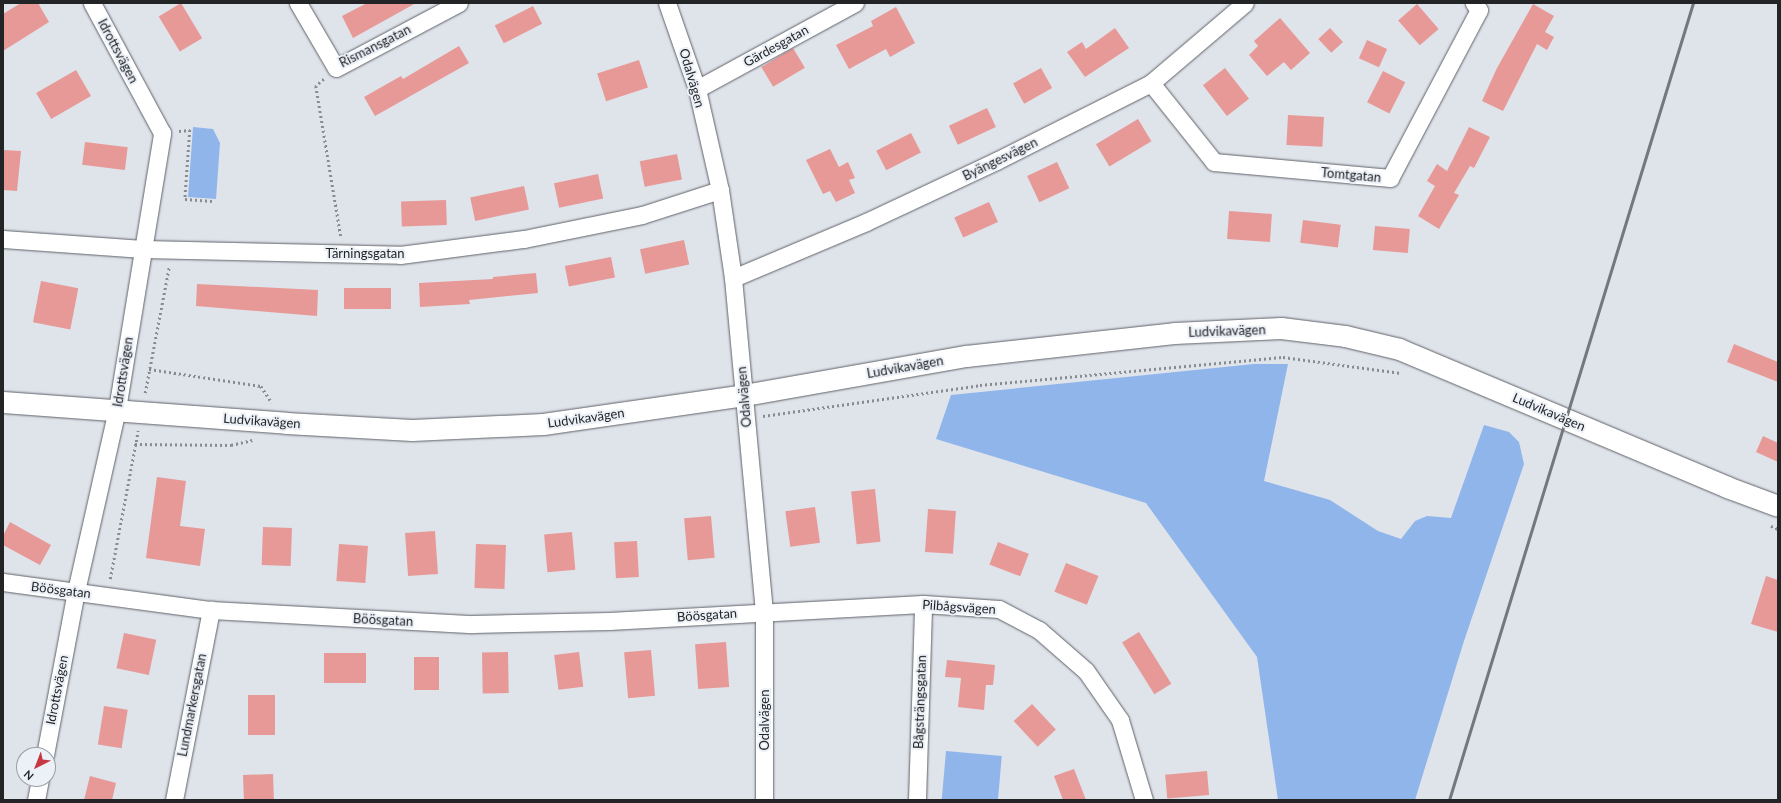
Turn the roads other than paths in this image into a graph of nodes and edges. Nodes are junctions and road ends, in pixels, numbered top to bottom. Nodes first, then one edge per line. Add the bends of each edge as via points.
1 (92, 3) edge
2 (298, 3) edge
3 (458, 3) edge
4 (667, 3) edge
5 (855, 3) edge
6 (1245, 3) edge
7 (1474, 3) edge
8 (1151, 83) junction
9 (697, 89) junction
10 (720, 190) junction
11 (3, 239) edge
12 (143, 249) junction
13 (733, 278) junction
14 (744, 395) junction
15 (3, 402) edge
16 (117, 409) junction
17 (1778, 506) edge
18 (3, 582) edge
19 (76, 591) junction
20 (924, 604) junction
21 (211, 610) junction
22 (764, 611) junction
23 (47, 747) edge
24 (38, 787) edge
25 (36, 800) edge
26 (174, 800) edge
27 (764, 800) edge
28 (918, 800) edge
29 (1144, 800) edge

1 - 12 street, Idrottsvägen via 162,133
2 - 3 street, Rismansgatan via 336,68
4 - 9 street, Odalvägen
5 - 9 street, Gärdesgatan
6 - 8 street, Byängesvägen
7 - 8 street, Tomtgatan via 1479,10 1390,178 1214,162
8 - 13 street, Byängesvägen via 989,165 866,222
9 - 10 street, Odalvägen
10 - 12 street, Tärningsgatan via 642,215 524,239 400,255
10 - 13 street, Odalvägen
11 - 12 street, Tärningsgatan
12 - 16 street, Idrottsvägen
13 - 14 street, Odalvägen
14 - 16 street, Ludvikavägen via 544,424 412,430
14 - 17 street, Ludvikavägen via 966,356 1174,333 1281,328 1345,336 1399,349 1727,488
14 - 22 street, Odalvägen
15 - 16 street, Ludvikavägen
16 - 19 street, Idrottsvägen
18 - 19 street, Böösgatan
19 - 21 street, Böösgatan
19 - 23 street, Idrottsvägen
20 - 22 street, Pilbågsvägen
20 - 28 street, Bågsträngsgatan
20 - 29 street, Pilbågsvägen via 999,609 1039,630 1086,671 1120,720
21 - 22 street, Böösgatan via 473,624 609,621
21 - 26 street, Lundmarkersgatan
22 - 27 street, Odalvägen
24 - 25 street

